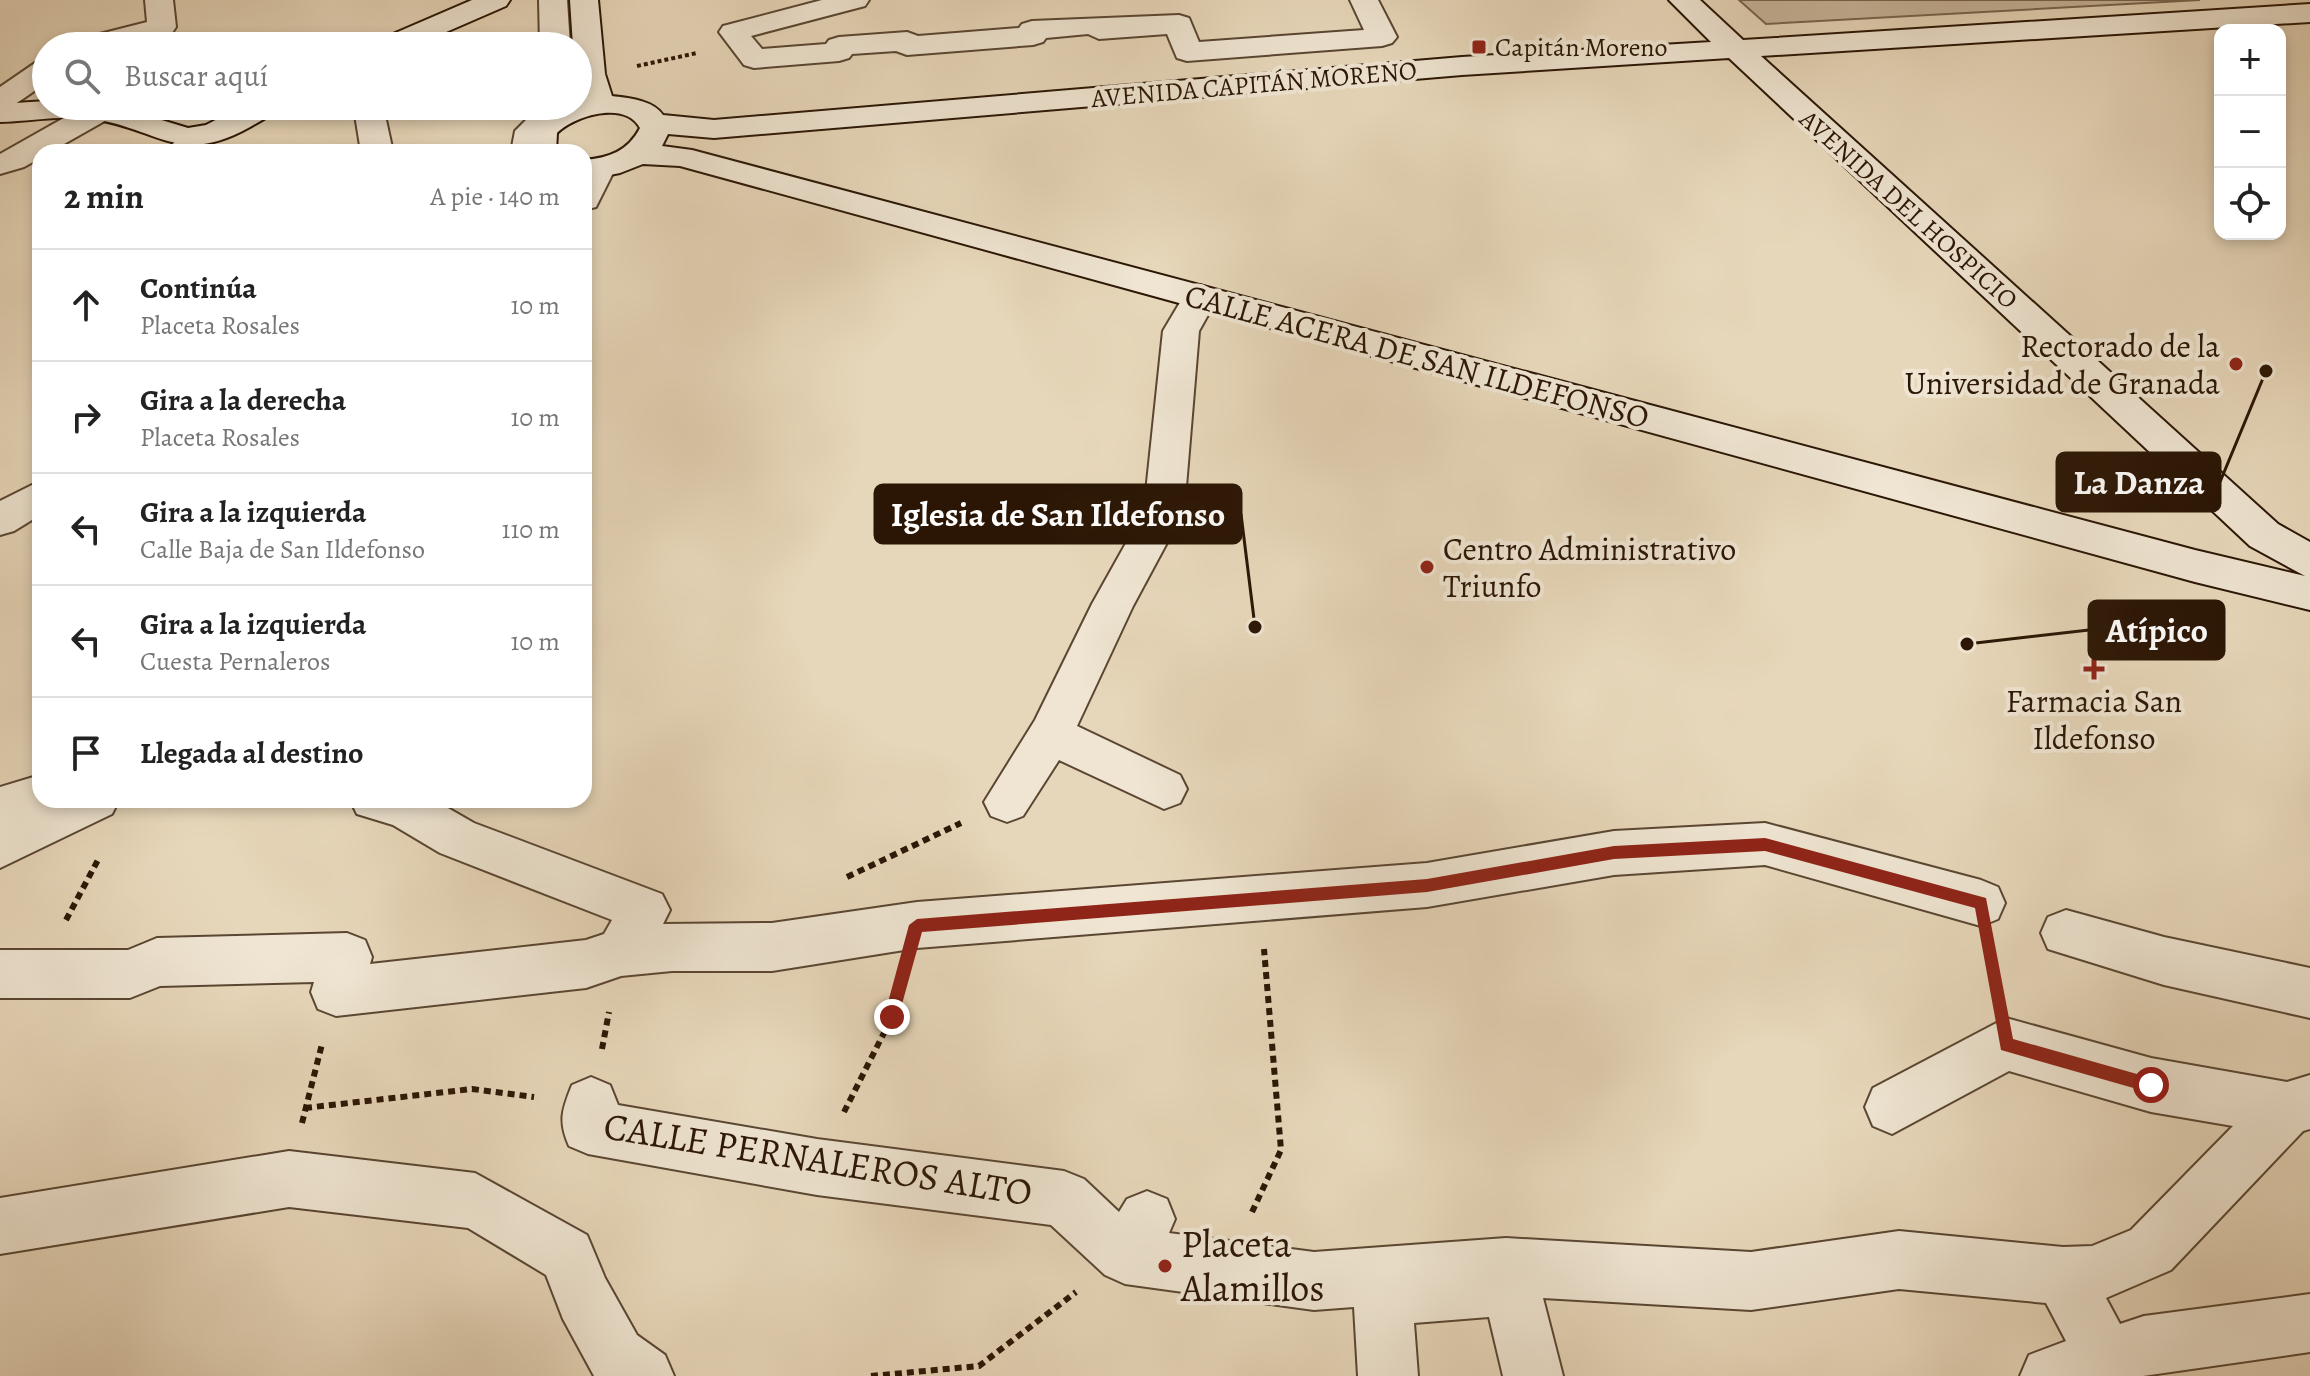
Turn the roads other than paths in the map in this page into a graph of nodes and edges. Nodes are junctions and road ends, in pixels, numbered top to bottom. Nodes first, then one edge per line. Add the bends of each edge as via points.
1 (159, 0) edge
2 (496, 0) edge
3 (506, 0) edge
4 (553, 0) edge
5 (584, 0) edge
6 (855, 0) edge
7 (1364, 0) edge
8 (1683, 0) edge
9 (2310, 13) edge
10 (142, 32) edge
11 (422, 32) edge
12 (434, 32) edge
13 (554, 32) edge
14 (587, 32) edge
15 (1734, 48) junction
16 (32, 79) edge
17 (592, 81) edge
18 (0, 101) edge
19 (599, 104) junction
20 (592, 106) edge
21 (32, 111) edge
22 (0, 113) edge
23 (83, 120) edge
24 (129, 120) edge
25 (240, 120) edge
26 (372, 120) edge
27 (542, 120) edge
28 (554, 120) edge
29 (654, 123) junction
30 (774, 124) junction
31 (41, 144) edge
32 (376, 144) edge
33 (527, 144) edge
34 (540, 144) edge
35 (32, 149) edge
36 (638, 154) junction
37 (0, 164) edge
38 (740, 173) junction
39 (592, 181) edge
40 (1200, 297) junction
41 (32, 501) edge
42 (2242, 513) junction
43 (0, 520) edge
44 (2310, 544) edge
45 (2310, 562) edge
46 (2195, 566) junction
47 (2310, 594) edge
48 (1051, 734) junction
49 (1164, 789) dead end
50 (32, 798) edge
51 (1007, 802) road end
52 (0, 808) edge
53 (80, 808) edge
54 (406, 808) edge
55 (0, 847) edge
56 (1981, 903) road end
57 (2066, 933) dead end
58 (621, 952) junction
59 (0, 974) edge
60 (2310, 993) edge
61 (591, 1104) road end
62 (2298, 1105) edge
63 (1892, 1107) dead end
64 (0, 1226) edge
65 (2063, 1276) junction
66 (2310, 1323) edge
67 (2106, 1357) junction
68 (644, 1376) edge
69 (1388, 1376) edge
70 (1533, 1376) edge
71 (2050, 1376) edge

1 - 10 street via 162,27
2 - 11 street
3 - 12 street
4 - 13 street
5 - 14 street
6 - 7 street via 733,32 754,59 839,52 839,46 1033,36 1032,30 1179,24 1187,52 1382,37
8 - 15 street, AVENIDA DEL HOSPICIO
9 - 15 street, AVENIDA CAPITÁN MORENO
15 - 30 street, AVENIDA CAPITÁN MORENO
15 - 42 street, AVENIDA DEL HOSPICIO
16 - 18 street
17 - 19 street
19 - 20 street
19 - 29 street via 637,107
21 - 22 street
23 - 31 street
24 - 25 street via 199,137
26 - 32 street
27 - 33 street via 533,127
28 - 34 street via 541,134
29 - 30 street, AVENIDA CAPITÁN MORENO via 714,129
29 - 36 street via 651,141
30 - 38 street via 751,144 740,161
35 - 37 street
36 - 38 street, CALLE ACERA DE SAN ILDEFONSO via 681,157
36 - 39 street
38 - 40 street, CALLE ACERA DE SAN ILDEFONSO
40 - 46 street, CALLE ACERA DE SAN ILDEFONSO
40 - 48 street via 1181,331 1164,511
41 - 43 street
42 - 44 street
42 - 45 street via 2264,535
42 - 46 street via 2241,528 2229,550
46 - 47 street, CALLE ACERA DE SAN ILDEFONSO
48 - 49 street
48 - 51 street
50 - 52 street
53 - 55 street
54 - 58 street via 457,838 645,910
56 - 58 street via 1765,844 1614,853 1427,885 917,925 772,947
57 - 60 street
58 - 59 street via 586,964 336,992 347,957 157,962 130,974
61 - 65 street, CALLE PERNALEROS ALTO via 588,1127 817,1167 1064,1199 1136,1237 1314,1281 1506,1267 1751,1281 1899,1260
62 - 63 street via 2151,1085 2006,1044
62 - 65 street via 2151,1250 2092,1275
64 - 68 street via 289,1179 475,1201 567,1255 616,1356
65 - 67 street
66 - 67 street via 2144,1346
67 - 71 street
69 - 70 street via 1383,1298 1511,1287

